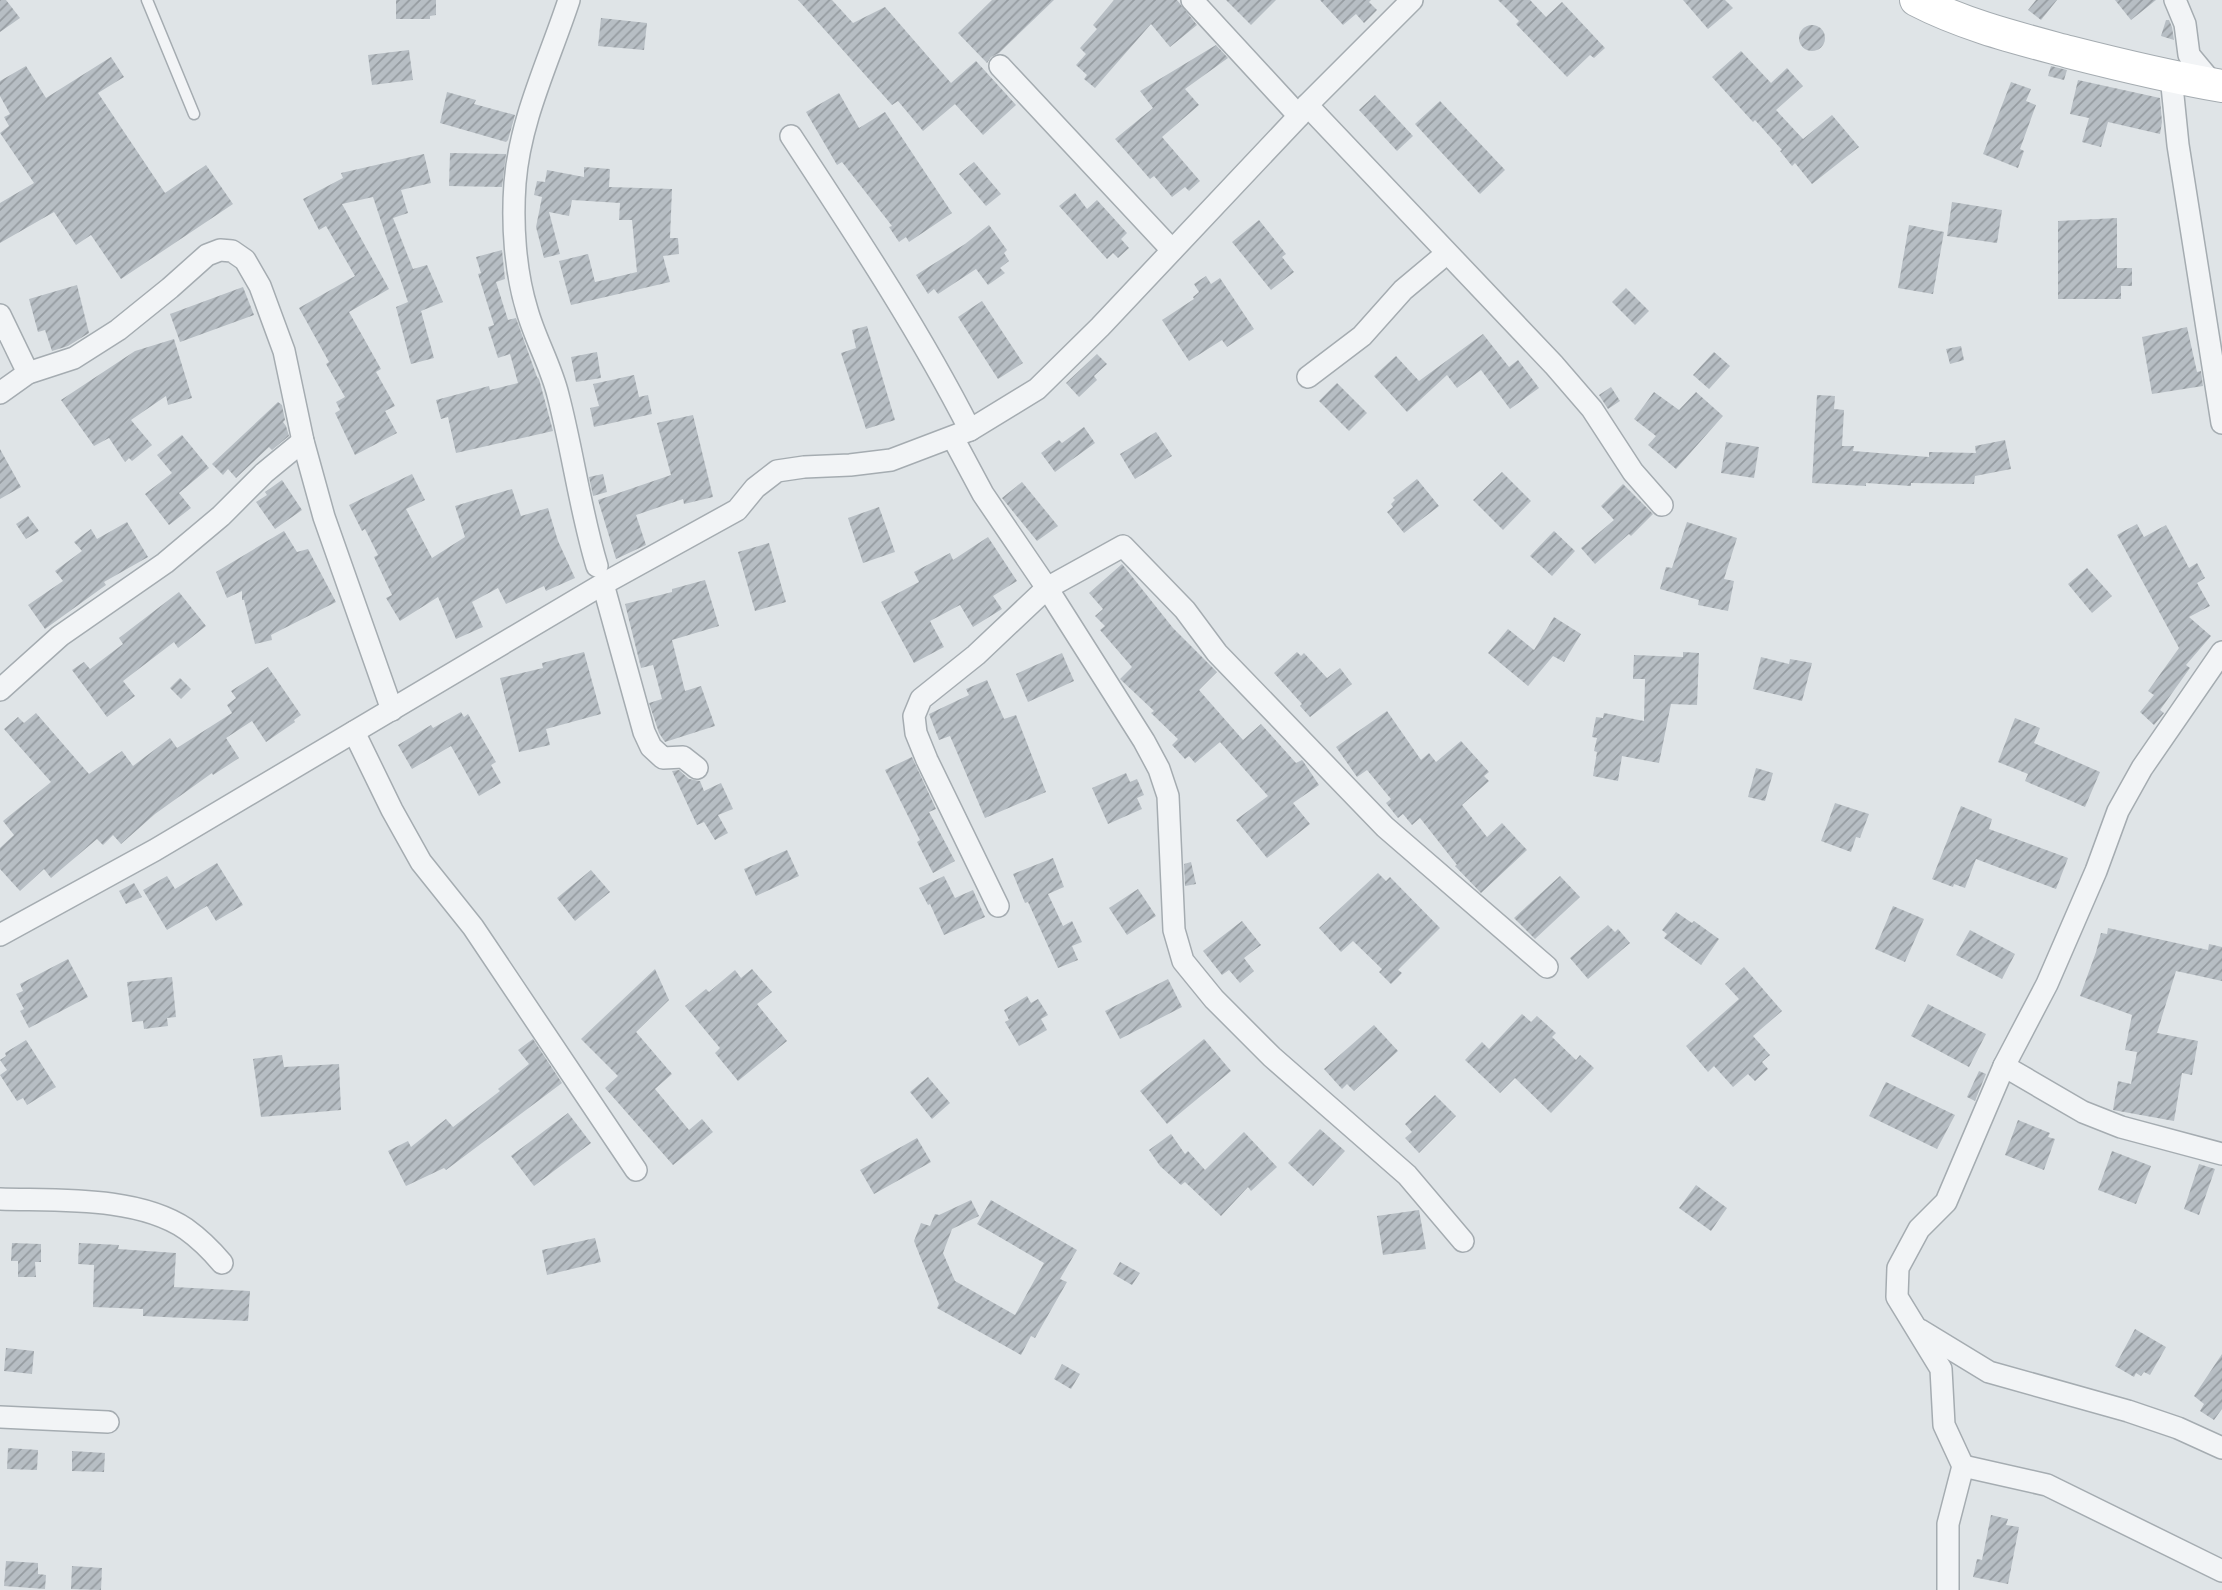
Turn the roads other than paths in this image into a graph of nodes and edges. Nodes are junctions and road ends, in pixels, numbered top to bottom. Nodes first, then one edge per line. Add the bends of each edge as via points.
1 (147, 0) edge
2 (569, 0) edge
3 (1192, 0) edge
4 (1412, 0) edge
5 (1916, 0) edge
6 (2175, 0) edge
7 (1000, 65) dead end
8 (2171, 76) junction
9 (2218, 85) edge
10 (1303, 110) junction
11 (194, 114) dead end
12 (791, 136) dead end
13 (1172, 250) junction
14 (1446, 254) junction
15 (0, 315) edge
16 (28, 373) junction
17 (1308, 377) dead end
18 (0, 393) edge
19 (2222, 423) edge
20 (962, 434) junction
21 (303, 441) junction
22 (1662, 505) dead end
23 (600, 575) junction
24 (1047, 588) junction
25 (2222, 652) edge
26 (0, 690) edge
27 (392, 710) junction
28 (354, 732) junction
29 (697, 768) dead end
30 (998, 906) dead end
31 (0, 935) edge
32 (1547, 968) dead end
33 (2004, 1066) junction
34 (2222, 1154) edge
35 (636, 1170) dead end
36 (0, 1199) edge
37 (1463, 1241) dead end
38 (222, 1263) dead end
39 (1914, 1326) junction
40 (0, 1416) edge
41 (108, 1422) dead end
42 (2222, 1448) edge
43 (1963, 1466) junction
44 (2222, 1571) edge
45 (1948, 1590) edge

1 - 11 lane
2 - 23 street via 522,141 515,184 516,248 526,309 558,393 584,523
3 - 10 street
4 - 10 street
5 - 8 street via 1946,16 2024,40
6 - 9 street via 2185,24 2189,55
7 - 13 street
8 - 9 street
8 - 19 street
10 - 13 street
10 - 14 street
12 - 20 street via 934,361
13 - 20 street via 1037,390
14 - 17 street via 1403,290 1362,336
14 - 22 street via 1592,409 1633,472
15 - 16 street
16 - 18 street
16 - 21 street via 74,358 118,330 207,255 232,251 245,260 260,286 284,351
20 - 23 street via 891,460 777,471 737,510
20 - 24 street via 983,494
21 - 26 street via 165,563 60,636
21 - 27 street via 324,517
23 - 27 street
23 - 29 street via 651,747 663,758 683,757
24 - 30 street via 921,699 914,716 927,760
24 - 32 street via 1123,546 1385,827
24 - 37 street via 1159,769 1168,796 1174,930 1183,961 1213,999 1272,1057 1407,1175
25 - 33 street via 2118,811 2047,984
27 - 28 street
28 - 31 street
28 - 35 street via 421,862 473,927
33 - 34 street via 2083,1112
33 - 39 street via 1946,1202 1919,1229 1898,1268 1896,1297
36 - 38 street via 145,1210 184,1228
39 - 42 street via 1989,1372 2127,1411
39 - 43 street via 1941,1369 1944,1425
40 - 41 street
43 - 44 street via 2047,1485
43 - 45 street via 1948,1524

